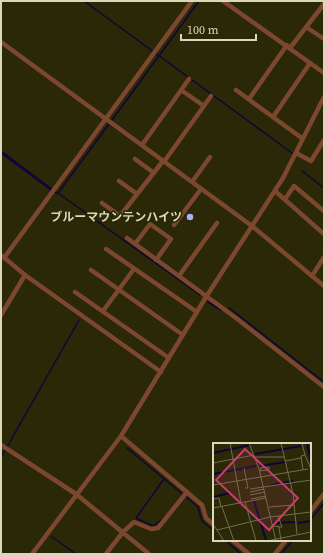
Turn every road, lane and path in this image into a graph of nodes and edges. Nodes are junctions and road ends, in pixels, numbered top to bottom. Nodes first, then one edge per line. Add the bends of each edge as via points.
1 (192, 1) edge
2 (223, 1) edge
3 (323, 6) edge
4 (306, 27) junction
5 (324, 39) edge
6 (1, 42) edge
7 (289, 46) junction
8 (310, 63) junction
9 (324, 73) edge
10 (189, 79) dead end
11 (181, 90) junction
12 (236, 90) dead end
13 (211, 96) dead end
14 (324, 97) edge
15 (249, 99) junction
16 (204, 106) junction
17 (273, 117) junction
18 (106, 119) junction
19 (303, 139) junction
20 (324, 140) edge
21 (142, 145) junction
22 (296, 153) junction
23 (210, 157) dead end
24 (135, 159) dead end
25 (163, 161) junction
26 (154, 173) junction
27 (119, 181) dead end
28 (192, 182) junction
29 (201, 189) junction
30 (275, 191) junction
31 (137, 194) junction
32 (284, 199) junction
33 (102, 203) dead end
34 (324, 211) edge
35 (217, 223) dead end
36 (174, 225) dead end
37 (252, 226) junction
38 (324, 234) edge
39 (127, 238) dead end
40 (135, 244) junction
41 (106, 249) dead end
42 (3, 257) edge
43 (324, 257) edge
44 (156, 260) junction
45 (134, 269) junction
46 (91, 270) dead end
47 (25, 275) junction
48 (179, 276) junction
49 (312, 276) junction
50 (324, 286) edge
51 (119, 290) junction
52 (75, 292) dead end
53 (206, 297) junction
54 (103, 311) junction
55 (196, 312) junction
56 (1, 315) edge
57 (183, 335) junction
58 (169, 358) junction
59 (161, 372) junction
60 (324, 387) edge
61 (121, 436) junction
62 (1, 445) edge
63 (187, 492) junction
64 (76, 494) junction
65 (324, 494) edge
66 (311, 511) edge
67 (213, 524) edge
68 (123, 532) junction
69 (233, 541) edge
70 (285, 541) edge
71 (36, 549) junction
72 (32, 554) edge
73 (39, 554) edge
74 (106, 554) edge
75 (149, 554) edge
76 (249, 554) edge
77 (275, 554) edge

1 - 18 street
2 - 7 street
3 - 4 street
4 - 5 street
4 - 7 street
6 - 18 street
7 - 8 street
7 - 15 street
8 - 9 street
8 - 17 street
10 - 11 street
11 - 16 street
11 - 21 street
12 - 15 street
13 - 16 street
14 - 19 street
15 - 17 street
16 - 25 street
17 - 19 street
18 - 21 street
18 - 42 street
19 - 22 street
20 - 22 street via 311,161
21 - 25 street
22 - 30 street
23 - 28 street
24 - 26 street
25 - 26 street
25 - 28 street
26 - 31 street
27 - 31 street
28 - 29 street
29 - 36 street
29 - 37 street
30 - 32 street
30 - 37 street
31 - 33 street via 120,216
32 - 34 street via 294,186
32 - 38 street
35 - 48 street
37 - 49 street
37 - 53 street
39 - 40 street
40 - 44 street
40 - 44 street via 150,224 171,239
41 - 45 street
42 - 47 street
43 - 49 street
44 - 48 street
45 - 51 street
45 - 55 street
46 - 51 street
47 - 56 street
47 - 59 street
48 - 53 street
49 - 50 street
51 - 54 street
51 - 57 street
52 - 54 street
53 - 55 street
53 - 60 street
54 - 58 street
55 - 57 street
57 - 58 street
58 - 59 street
59 - 61 street
61 - 63 street
61 - 64 street
62 - 64 street
63 - 67 street via 202,505 206,518
63 - 68 street via 158,528 152,529 134,522
64 - 68 street
64 - 71 street
65 - 66 street
68 - 74 street
68 - 75 street
69 - 76 street
70 - 77 street
71 - 72 street
71 - 73 street

